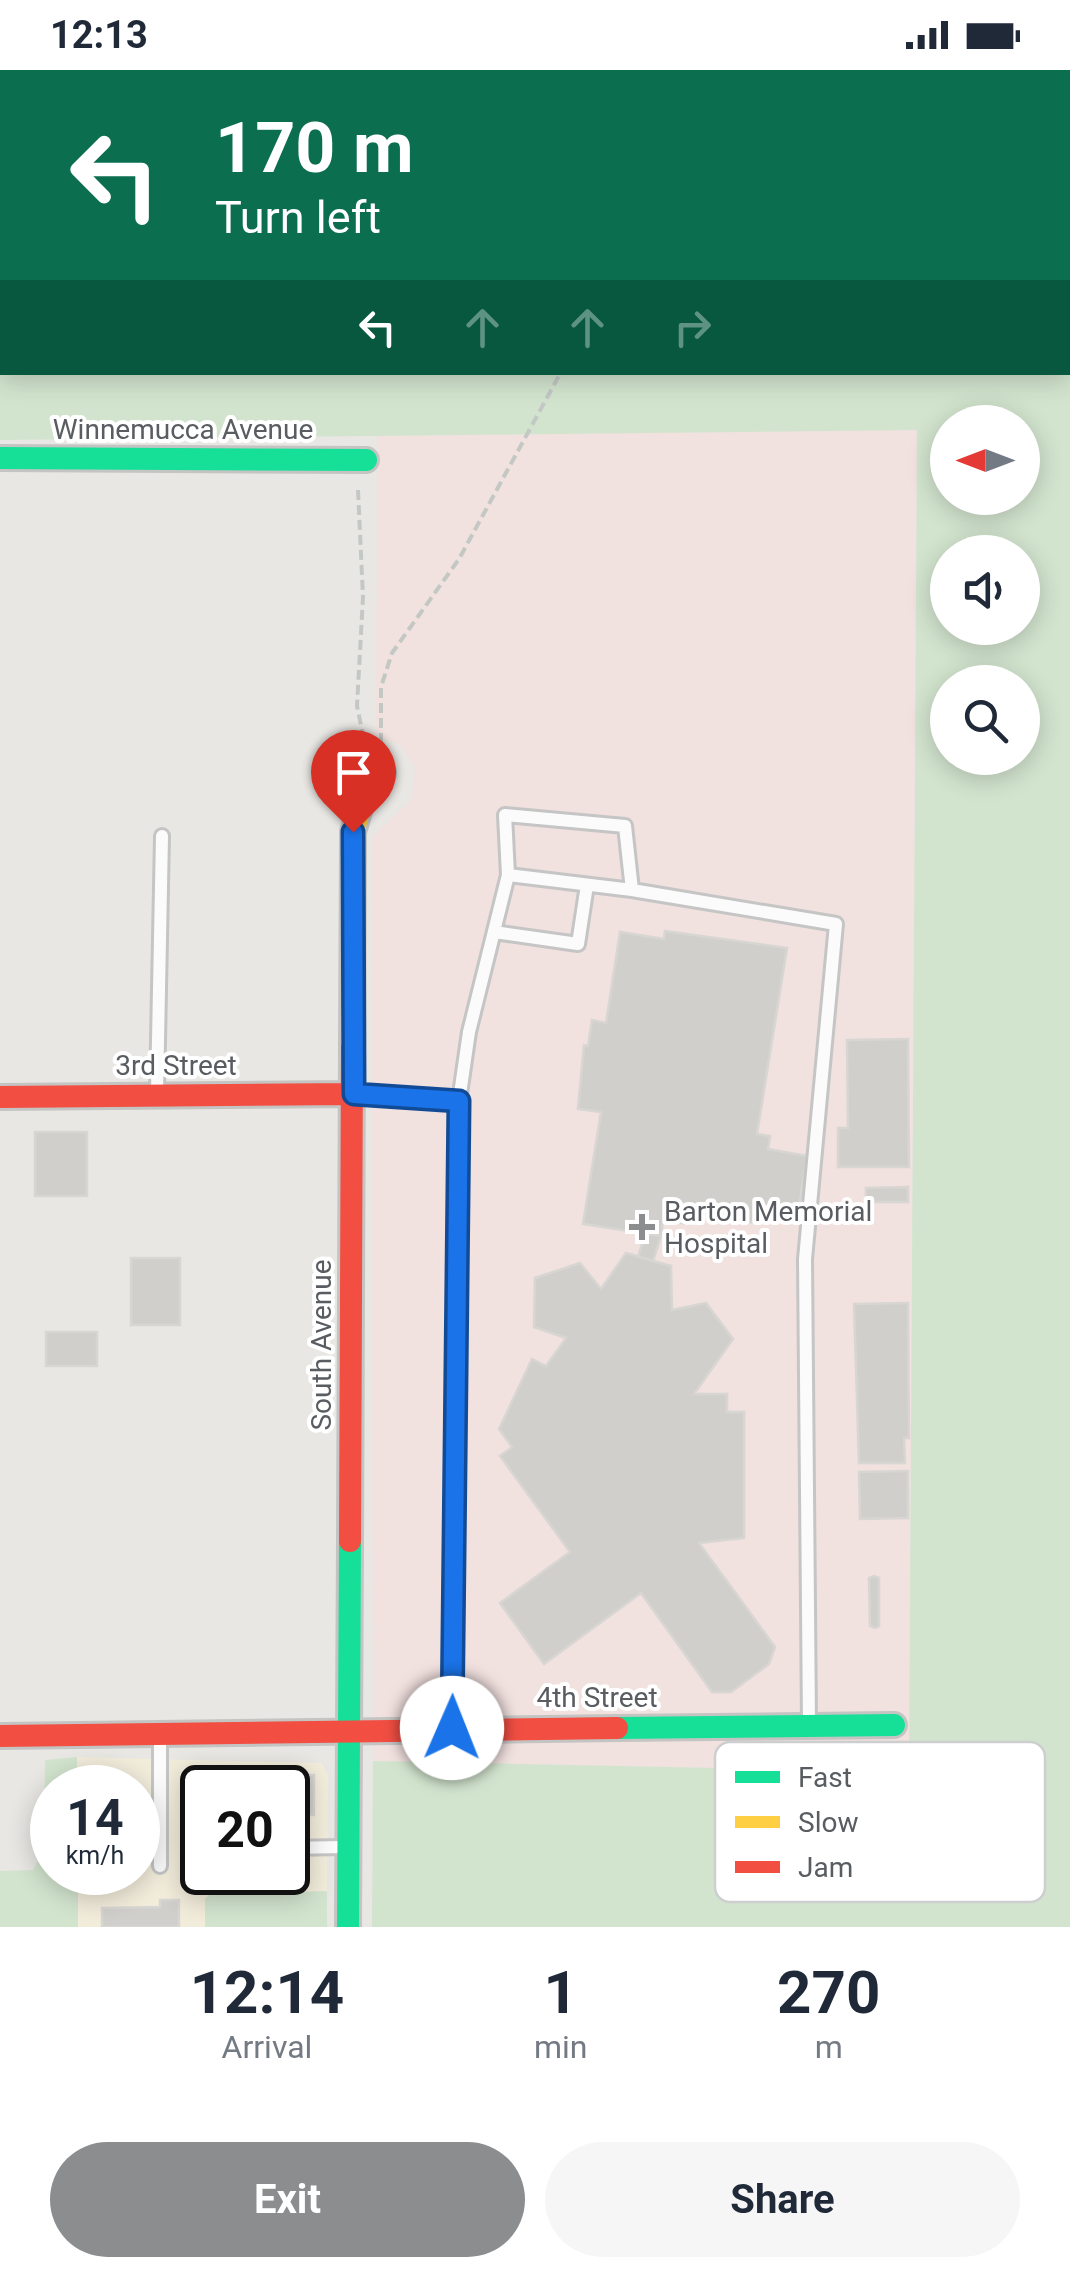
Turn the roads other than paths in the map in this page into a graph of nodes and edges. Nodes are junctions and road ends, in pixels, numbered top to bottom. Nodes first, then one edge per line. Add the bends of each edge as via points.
1 (0, 458) edge
2 (366, 460) road end
3 (384, 772) road end
4 (162, 836) dead end
5 (508, 875) junction
6 (587, 884) junction
7 (632, 890) junction
8 (494, 932) junction
9 (354, 1094) junction
10 (157, 1095) junction
11 (0, 1098) edge
12 (459, 1101) junction
13 (894, 1725) dead end
14 (810, 1726) junction
15 (452, 1728) junction
16 (348, 1732) junction
17 (160, 1734) junction
18 (0, 1736) edge
19 (160, 1765) edge
20 (348, 1847) junction
21 (310, 1848) edge
22 (348, 1927) edge

1 - 2 street, Winnemucca Avenue
3 - 9 street, South Avenue via 362,801 353,832
4 - 10 lane
5 - 6 lane
5 - 7 lane via 505,815 624,826
5 - 8 lane
6 - 7 lane
6 - 8 lane via 578,944
7 - 14 lane via 836,924 805,1260
8 - 12 lane
9 - 10 street, 3rd Street
9 - 12 lane
9 - 16 street, South Avenue
10 - 11 street, 3rd Street
12 - 15 lane
13 - 14 street, 4th Street
14 - 15 street, 4th Street
15 - 16 street, 4th Street
16 - 17 street, 4th Street
16 - 20 street, South Avenue
17 - 18 street, 4th Street
17 - 19 lane
20 - 21 lane
20 - 22 street, South Avenue

